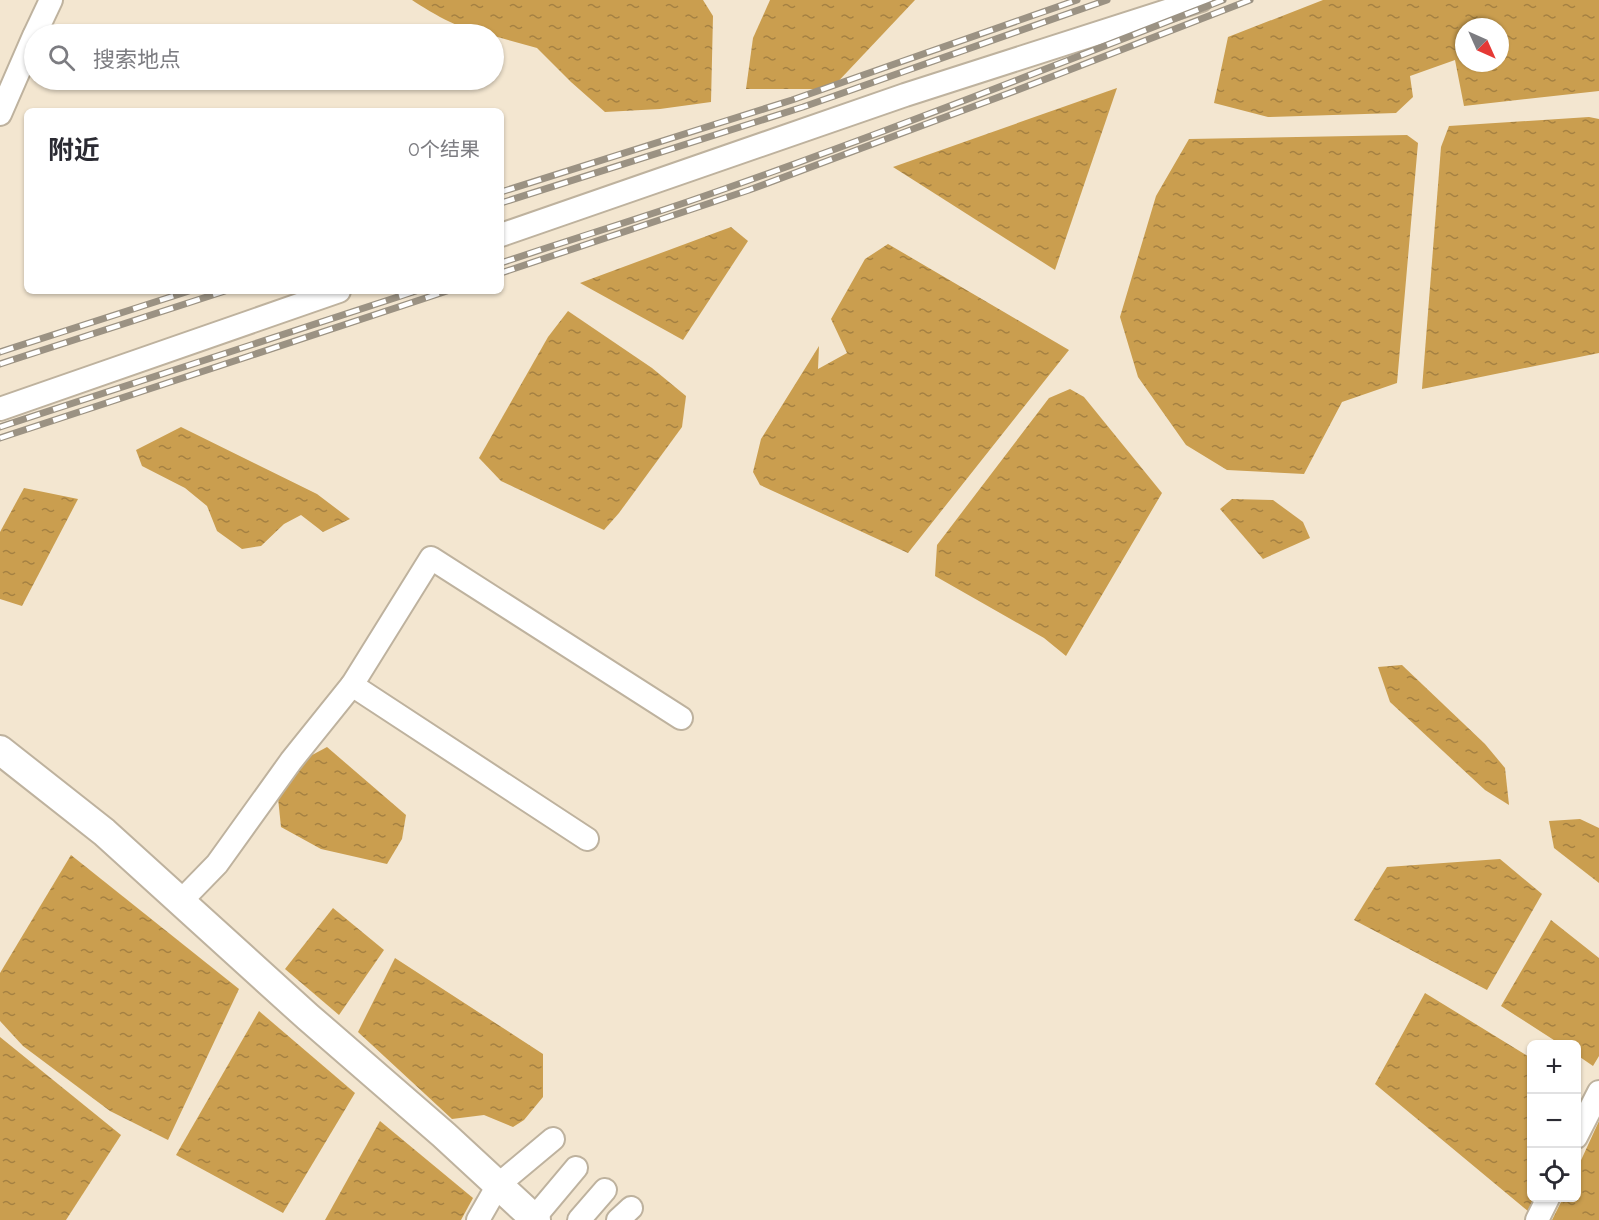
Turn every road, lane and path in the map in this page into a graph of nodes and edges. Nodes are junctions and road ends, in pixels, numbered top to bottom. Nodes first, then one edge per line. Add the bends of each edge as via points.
1 (51, 0) edge
2 (1201, 0) edge
3 (40, 24) edge
4 (24, 60) edge
5 (0, 114) edge
6 (504, 234) edge
7 (330, 294) edge
8 (0, 409) edge
9 (352, 685) junction
10 (681, 718) dead end
11 (0, 750) edge
12 (587, 839) dead end
13 (181, 901) junction
14 (1599, 1092) edge
15 (1581, 1127) edge
16 (552, 1139) dead end
17 (576, 1168) dead end
18 (498, 1185) junction
19 (605, 1190) dead end
20 (1546, 1202) edge
21 (529, 1217) edge
22 (478, 1220) edge
23 (579, 1220) edge
24 (1538, 1220) edge

1 - 3 street
2 - 6 street via 905,95
4 - 5 street
7 - 8 street
9 - 10 street via 431,558
9 - 12 street
9 - 13 street via 217,864
11 - 13 main road via 104,832
13 - 18 main road
14 - 15 street
16 - 18 street
17 - 21 street
18 - 21 main road
18 - 22 street
19 - 23 street
20 - 24 street

